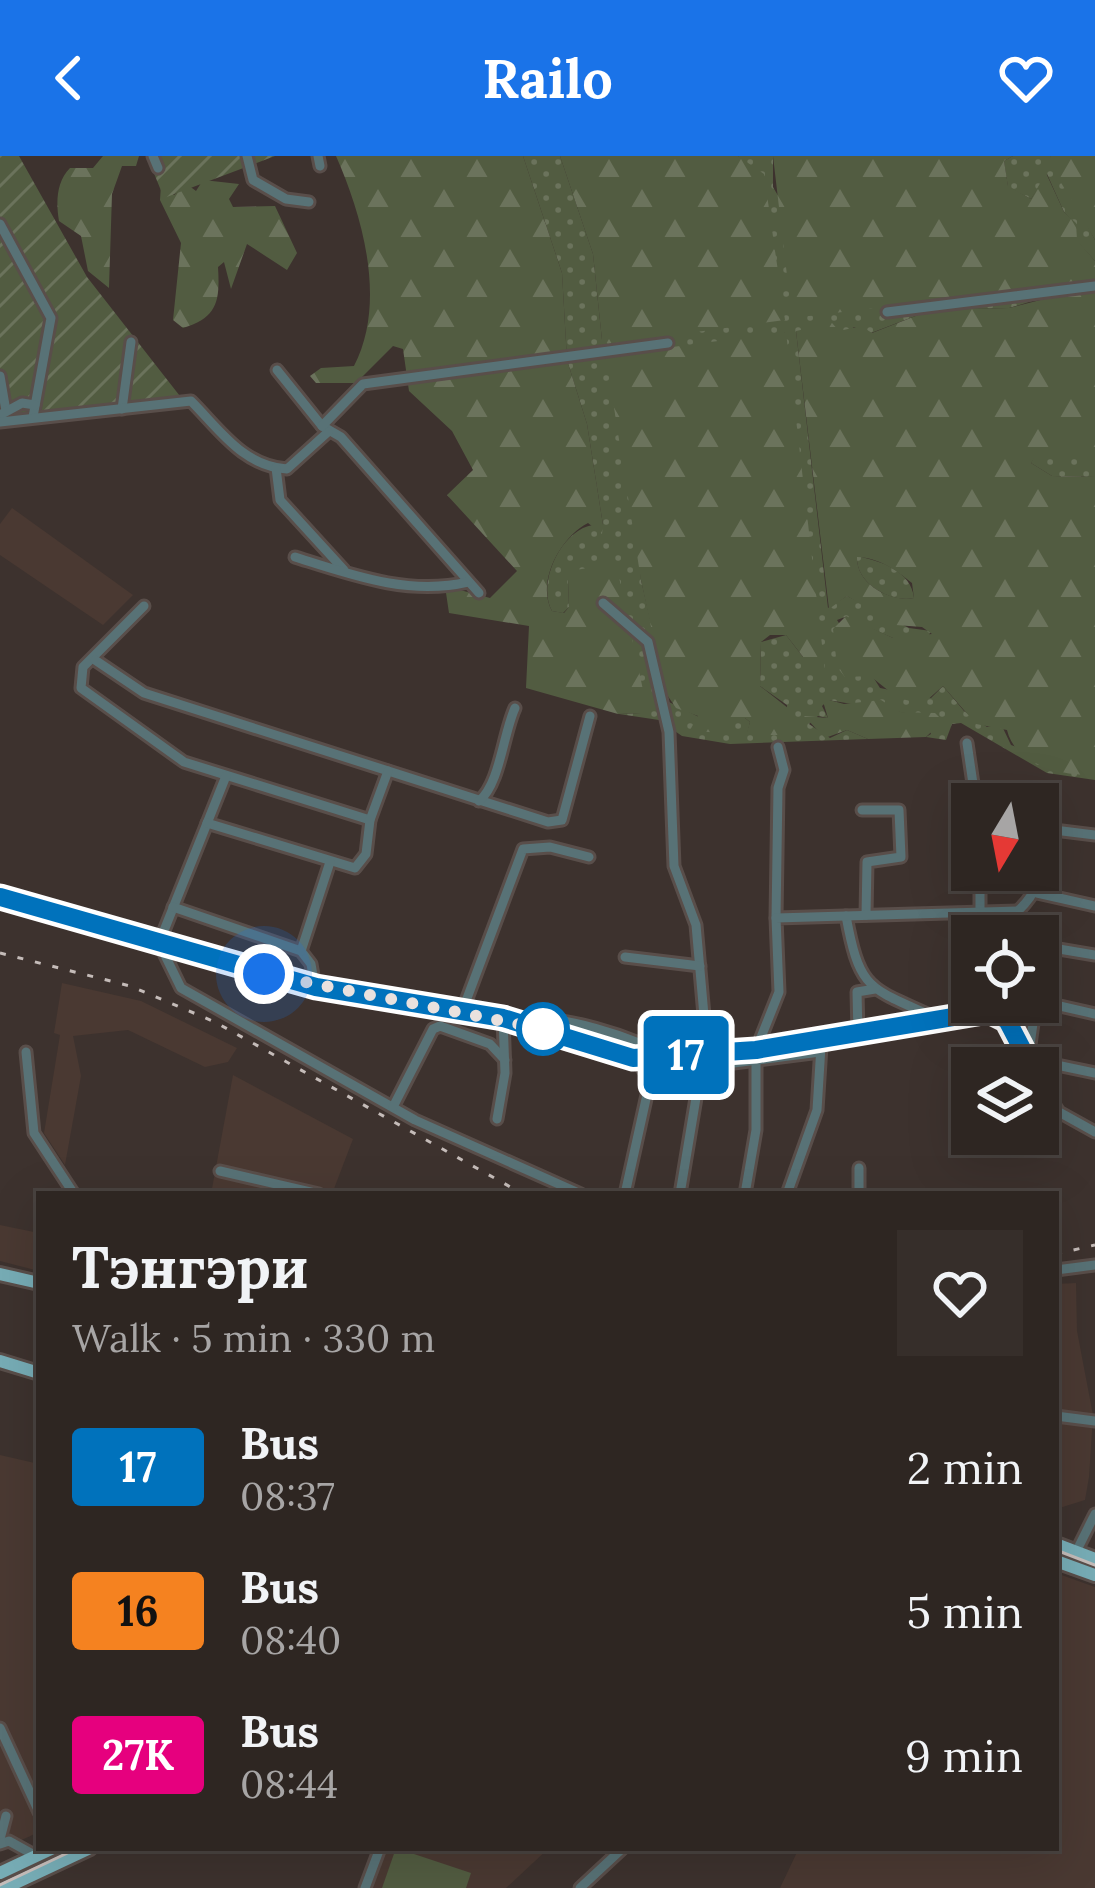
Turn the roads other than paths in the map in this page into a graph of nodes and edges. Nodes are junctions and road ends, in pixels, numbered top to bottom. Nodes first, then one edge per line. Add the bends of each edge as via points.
1 (153, 156) edge
2 (247, 156) edge
3 (158, 168) dead end
4 (309, 202) dead end
5 (0, 224) edge
6 (1095, 286) edge
7 (887, 312) dead end
8 (131, 342) dead end
9 (668, 343) dead end
10 (277, 370) dead end
11 (0, 376) edge
12 (35, 404) junction
13 (122, 409) junction
14 (2, 416) edge
15 (33, 418) junction
16 (325, 429) junction
17 (276, 468) junction
18 (295, 557) dead end
19 (348, 574) junction
20 (468, 582) junction
21 (478, 593) dead end
22 (603, 603) dead end
23 (144, 606) dead end
24 (95, 660) junction
25 (515, 708) dead end
26 (590, 716) dead end
27 (967, 743) dead end
28 (778, 747) dead end
29 (388, 772) junction
30 (226, 776) junction
31 (973, 783) edge
32 (479, 801) junction
33 (862, 811) dead end
34 (370, 820) junction
35 (207, 823) junction
36 (1095, 835) edge
37 (589, 857) dead end
38 (330, 862) junction
39 (980, 891) edge
40 (1037, 893) junction
41 (0, 897) edge
42 (1095, 906) edge
43 (173, 907) junction
44 (980, 911) junction
45 (1018, 911) junction
46 (866, 915) junction
47 (1020, 915) edge
48 (846, 916) junction
49 (776, 918) junction
50 (159, 943) junction
51 (1059, 949) edge
52 (301, 951) junction
53 (1095, 956) edge
54 (625, 957) dead end
55 (700, 966) junction
56 (316, 987) junction
57 (875, 989) junction
58 (1059, 1005) edge
59 (463, 1010) junction
60 (1095, 1014) edge
61 (951, 1016) edge
62 (503, 1018) junction
63 (936, 1018) junction
64 (525, 1023) junction
65 (503, 1032) junction
66 (858, 1033) junction
67 (490, 1044) junction
68 (820, 1046) junction
69 (26, 1052) dead end
70 (757, 1055) junction
71 (665, 1056) junction
72 (636, 1058) junction
73 (700, 1059) junction
74 (505, 1060) junction
75 (1059, 1068) edge
76 (1095, 1073) edge
77 (647, 1076) junction
78 (392, 1107) junction
79 (1059, 1112) edge
80 (497, 1118) dead end
81 (1095, 1132) edge
82 (859, 1168) dead end
83 (220, 1171) dead end
84 (72, 1191) edge
85 (306, 1191) edge
86 (574, 1191) edge
87 (626, 1191) edge
88 (680, 1191) edge
89 (746, 1191) edge
90 (788, 1191) edge
91 (859, 1191) edge
92 (1095, 1265) edge
93 (1059, 1270) edge
94 (0, 1274) edge
95 (36, 1281) edge
96 (0, 1361) edge
97 (36, 1372) edge
98 (1059, 1416) edge
99 (1095, 1421) edge
100 (1095, 1514) edge
101 (1059, 1545) edge
102 (1076, 1552) junction
103 (1095, 1559) edge
104 (1063, 1564) edge
105 (1095, 1575) edge
106 (0, 1728) edge
107 (36, 1806) edge
108 (6, 1816) dead end
109 (0, 1842) edge
110 (46, 1851) edge
111 (53, 1851) edge
112 (84, 1851) edge
113 (379, 1851) edge
114 (620, 1851) edge
115 (36, 1856) junction
116 (58, 1863) junction
117 (0, 1873) edge
118 (5, 1888) edge
119 (365, 1888) edge
120 (580, 1888) edge

1 - 3 street
2 - 4 street via 253,180
5 - 12 street via 51,318
6 - 7 street
8 - 13 street
9 - 16 street via 363,385
10 - 16 street
11 - 14 street
12 - 14 street
12 - 15 street
13 - 15 street
13 - 17 street via 191,401 231,445
14 - 15 street
16 - 17 street via 287,469
16 - 20 street via 341,437
17 - 19 street via 280,500
18 - 19 street
19 - 20 street via 433,590
20 - 21 street
22 - 55 street via 648,642 669,732 674,866 696,925
23 - 24 street
24 - 29 street via 144,693
24 - 30 street via 83,667 81,688 184,762
25 - 32 street
26 - 32 street via 562,820
27 - 31 street
28 - 49 street via 784,770
29 - 32 street
29 - 34 street
30 - 34 street
30 - 35 street
33 - 46 street via 898,810 901,857 867,862
34 - 38 street via 361,865
35 - 38 street
35 - 43 street
36 - 40 street via 1046,829
37 - 59 street via 523,849
38 - 52 street
39 - 44 street
40 - 42 street
40 - 45 street
41 - 50 street
43 - 50 street
43 - 52 street
44 - 45 street
44 - 46 street
45 - 47 street
46 - 48 street
48 - 49 street
48 - 57 street via 856,970
49 - 70 street via 779,992
50 - 56 street
50 - 78 street via 181,988
51 - 53 street
52 - 56 street
54 - 55 street
55 - 73 street
56 - 59 street
57 - 63 street
57 - 66 street via 857,992
58 - 60 street
59 - 62 street
61 - 63 street
62 - 64 street
62 - 65 street
63 - 66 street
64 - 71 street via 543,1016
64 - 72 street
65 - 67 street
65 - 74 street
66 - 68 street
67 - 74 street
67 - 78 street via 433,1029
68 - 70 street
68 - 90 street via 817,1110
69 - 84 street via 34,1133
70 - 73 street
70 - 89 street via 757,1130
71 - 72 street
71 - 73 street
72 - 77 street
73 - 77 street via 678,1070 656,1065
73 - 88 street
74 - 80 street
75 - 76 street
77 - 87 street
78 - 86 street
79 - 81 street
82 - 91 street
83 - 85 street
92 - 93 street
94 - 95 main road
96 - 97 main road
98 - 99 street
100 - 102 street
101 - 102 main road
102 - 103 main road
102 - 104 main road
104 - 105 main road
106 - 107 street
108 - 109 street
109 - 115 street
110 - 115 main road
111 - 116 street
112 - 116 main road
113 - 119 street
114 - 120 street
115 - 117 main road
116 - 118 main road

